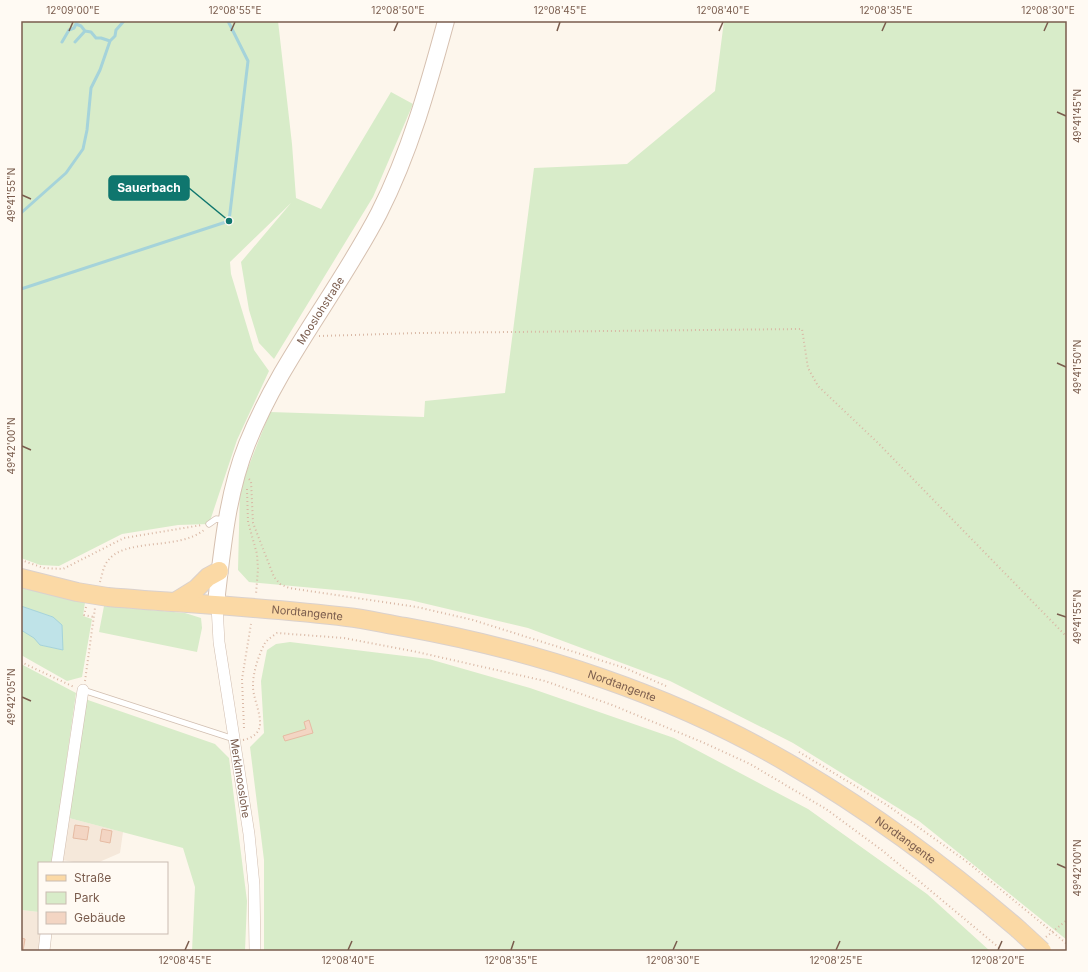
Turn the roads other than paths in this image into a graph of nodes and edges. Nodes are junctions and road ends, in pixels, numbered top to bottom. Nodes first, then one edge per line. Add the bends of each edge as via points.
1 (446, 21) edge
2 (226, 520) junction
3 (209, 524) road end
4 (219, 571) junction
5 (21, 578) edge
6 (175, 602) junction
7 (217, 606) junction
8 (83, 690) joint
9 (239, 739) junction
10 (57, 862) edge
11 (46, 934) edge
12 (44, 951) edge
13 (255, 951) edge
14 (1042, 951) edge

1 - 2 street, Mooslohstraße via 420,113 396,177 316,332 282,373 258,418 237,474
2 - 3 lane via 216,519
2 - 4 street, Mooslohstraße
4 - 6 main road
4 - 7 street, Mooslohstraße
5 - 6 main road, Nordtangente via 77,592
6 - 7 main road, Nordtangente
7 - 9 street, Merklmooslohe via 219,642
7 - 14 main road, Nordtangente, bridge via 348,617 456,636 543,659 628,687 720,728 786,762 848,799 968,886
8 - 9 lane
8 - 10 street
9 - 13 street, Merklmooslohe via 254,884
11 - 12 street

